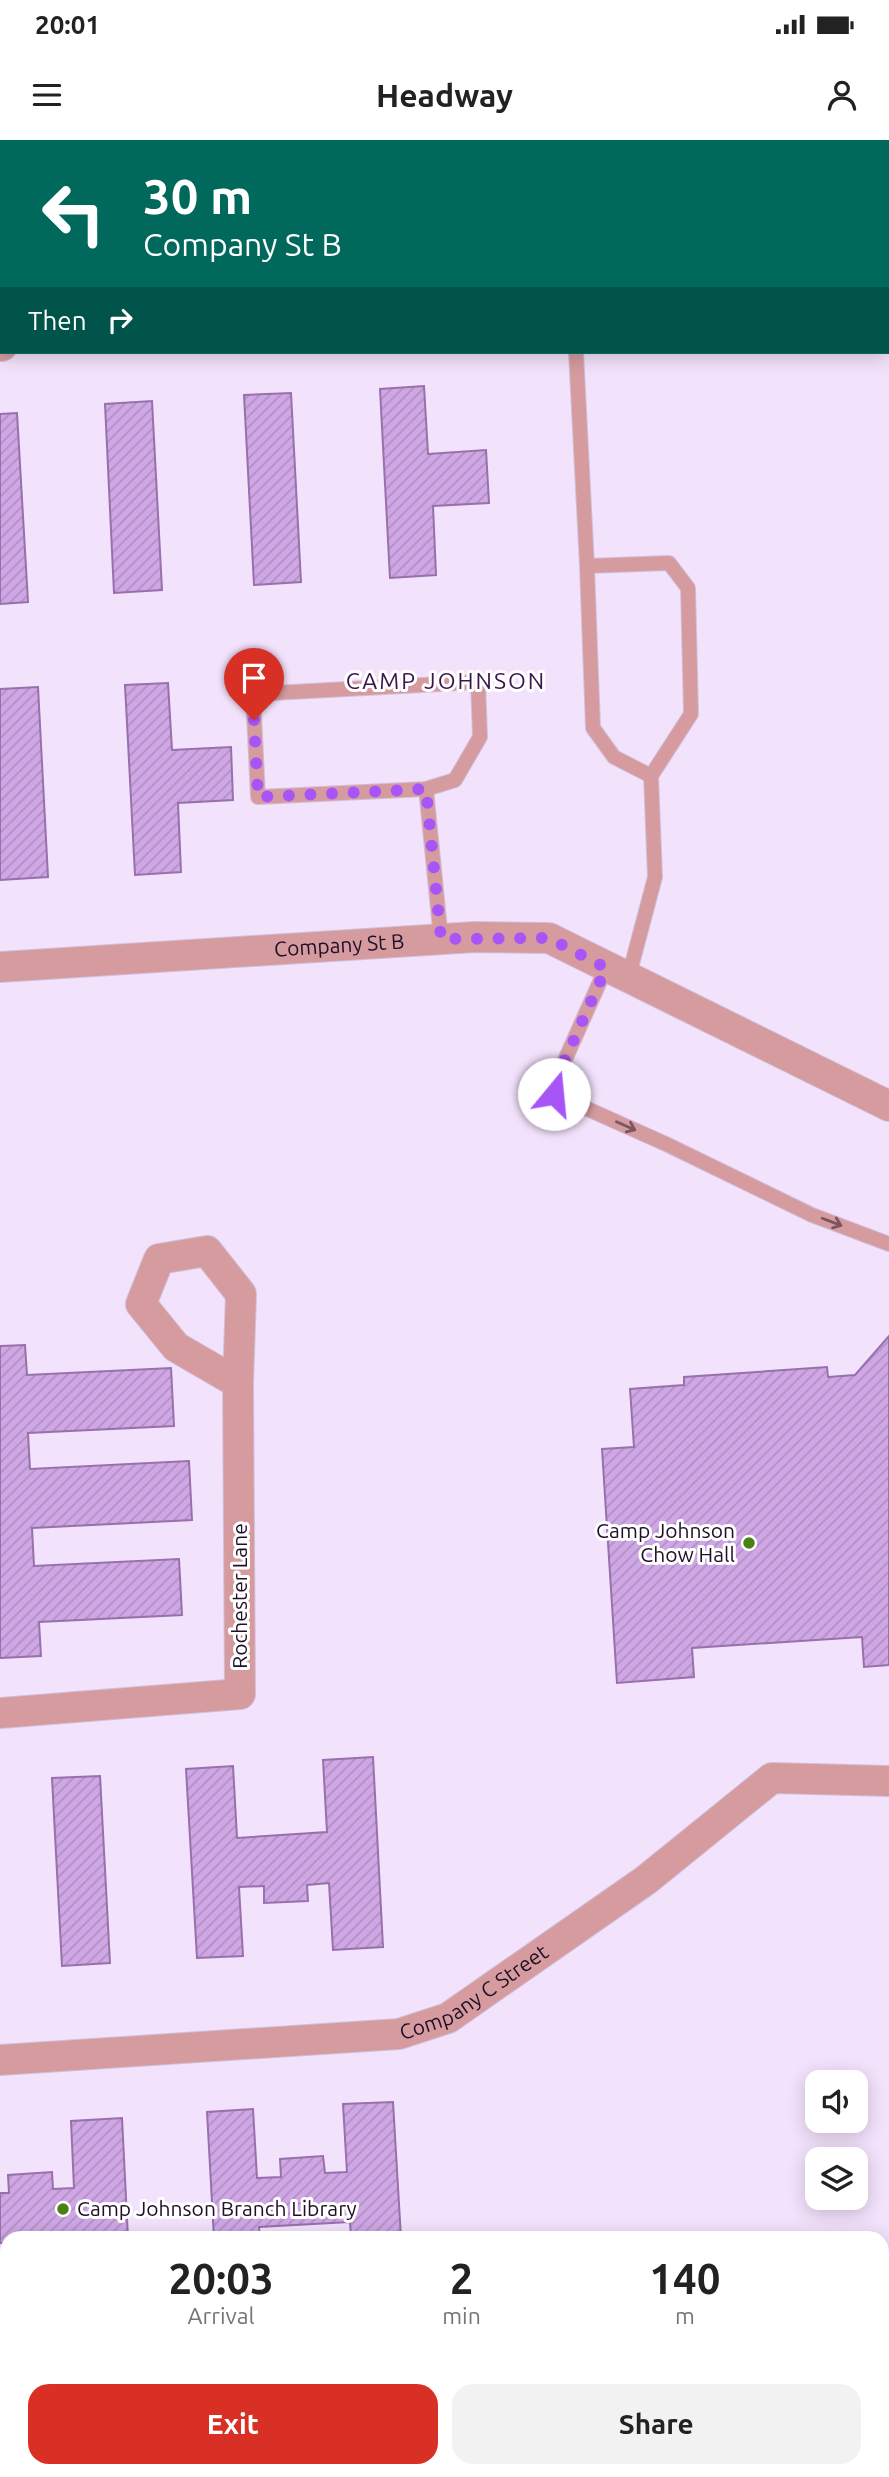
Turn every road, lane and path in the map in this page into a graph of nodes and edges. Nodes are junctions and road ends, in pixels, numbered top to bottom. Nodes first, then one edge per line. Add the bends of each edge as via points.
1 (576, 354) edge
2 (587, 566) junction
3 (651, 776) junction
4 (426, 789) junction
5 (441, 939) junction
6 (0, 967) edge
7 (617, 974) junction
8 (889, 1107) edge
9 (889, 1244) edge
10 (238, 1383) dead end
11 (0, 1713) edge
12 (889, 1781) edge
13 (0, 2060) edge

1 - 2 lane
2 - 3 lane via 593,728 614,757
2 - 3 lane via 669,563 688,588 691,714
3 - 7 lane via 655,877
4 - 4 lane via 455,780 480,737 478,682 253,694 258,797
4 - 5 lane
5 - 6 street, Company St B
5 - 7 street, Company St B via 549,938
7 - 8 street, Company St B
7 -> 9 lane via 560,1071 554,1094 812,1215
10 - 11 street, Rochester Lane via 240,1694
12 - 13 street, Company C Street via 772,1778 624,1895 448,2018 411,2030

